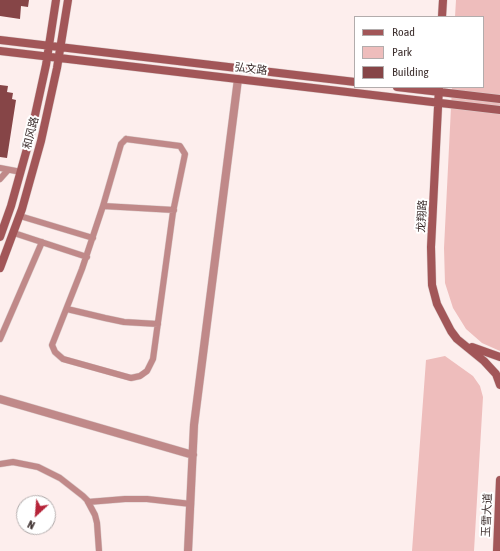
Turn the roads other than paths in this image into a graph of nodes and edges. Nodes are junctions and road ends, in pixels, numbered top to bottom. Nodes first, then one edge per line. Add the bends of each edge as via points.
1 (56, 0) edge
2 (68, 0) edge
3 (443, 0) edge
4 (442, 16) edge
5 (0, 40) edge
6 (49, 46) junction
7 (60, 47) junction
8 (0, 50) edge
9 (47, 56) junction
10 (59, 58) junction
11 (238, 79) junction
12 (354, 82) edge
13 (411, 88) edge
14 (439, 90) edge
15 (500, 99) edge
16 (438, 103) junction
17 (500, 110) edge
18 (0, 168) edge
19 (8, 170) junction
20 (21, 172) junction
21 (0, 179) edge
22 (103, 206) junction
23 (174, 210) junction
24 (20, 216) junction
25 (14, 233) junction
26 (0, 237) edge
27 (93, 238) junction
28 (42, 242) junction
29 (87, 257) junction
30 (0, 268) edge
31 (67, 309) junction
32 (158, 324) junction
33 (0, 339) edge
34 (457, 339) junction
35 (500, 357) edge
36 (500, 385) edge
37 (0, 399) edge
38 (193, 455) junction
39 (0, 464) edge
40 (500, 480) edge
41 (88, 502) junction
42 (191, 504) junction
43 (100, 551) edge
44 (188, 551) edge
45 (497, 551) edge

1 - 6 street, 和风路
2 - 7 street, 和风路
3 - 4 street
5 - 6 street, 弘文路
6 - 7 street, 弘文路
6 - 9 street, 和风路
7 - 10 street, 和风路
7 - 12 street, 弘文路
8 - 9 street, 弘文路
9 - 10 street, 弘文路
9 - 20 street, 和风路
10 - 11 street, 弘文路
10 - 24 street, 和风路 via 41,141
11 - 16 street, 弘文路
11 - 38 street via 194,425
13 - 14 street
14 - 15 street
14 - 16 street, 龙翔路
16 - 17 street, 弘文路
16 - 34 street, 龙翔路 via 431,248 432,284 441,314
18 - 19 lane
19 - 20 lane
19 - 21 lane
20 - 26 street, 和风路
22 - 23 lane
22 - 23 lane via 121,144 126,139 180,146 185,154
22 - 27 lane
23 - 32 lane
24 - 25 street, 和风路
24 - 27 lane
25 - 28 lane
25 - 30 street, 和风路
27 - 29 lane
28 - 29 lane
28 - 33 lane
29 - 31 lane
31 - 32 lane via 129,322
31 - 32 lane via 52,345 55,352 63,358 131,378 143,374 151,363
34 - 35 street via 480,351
34 - 36 street via 484,361 496,374
37 - 38 street
38 - 42 street
39 - 41 lane via 26,464 50,472 70,484
40 - 45 street, 玉雪大道
41 - 42 lane via 147,499
41 - 43 lane via 97,522
42 - 44 street

